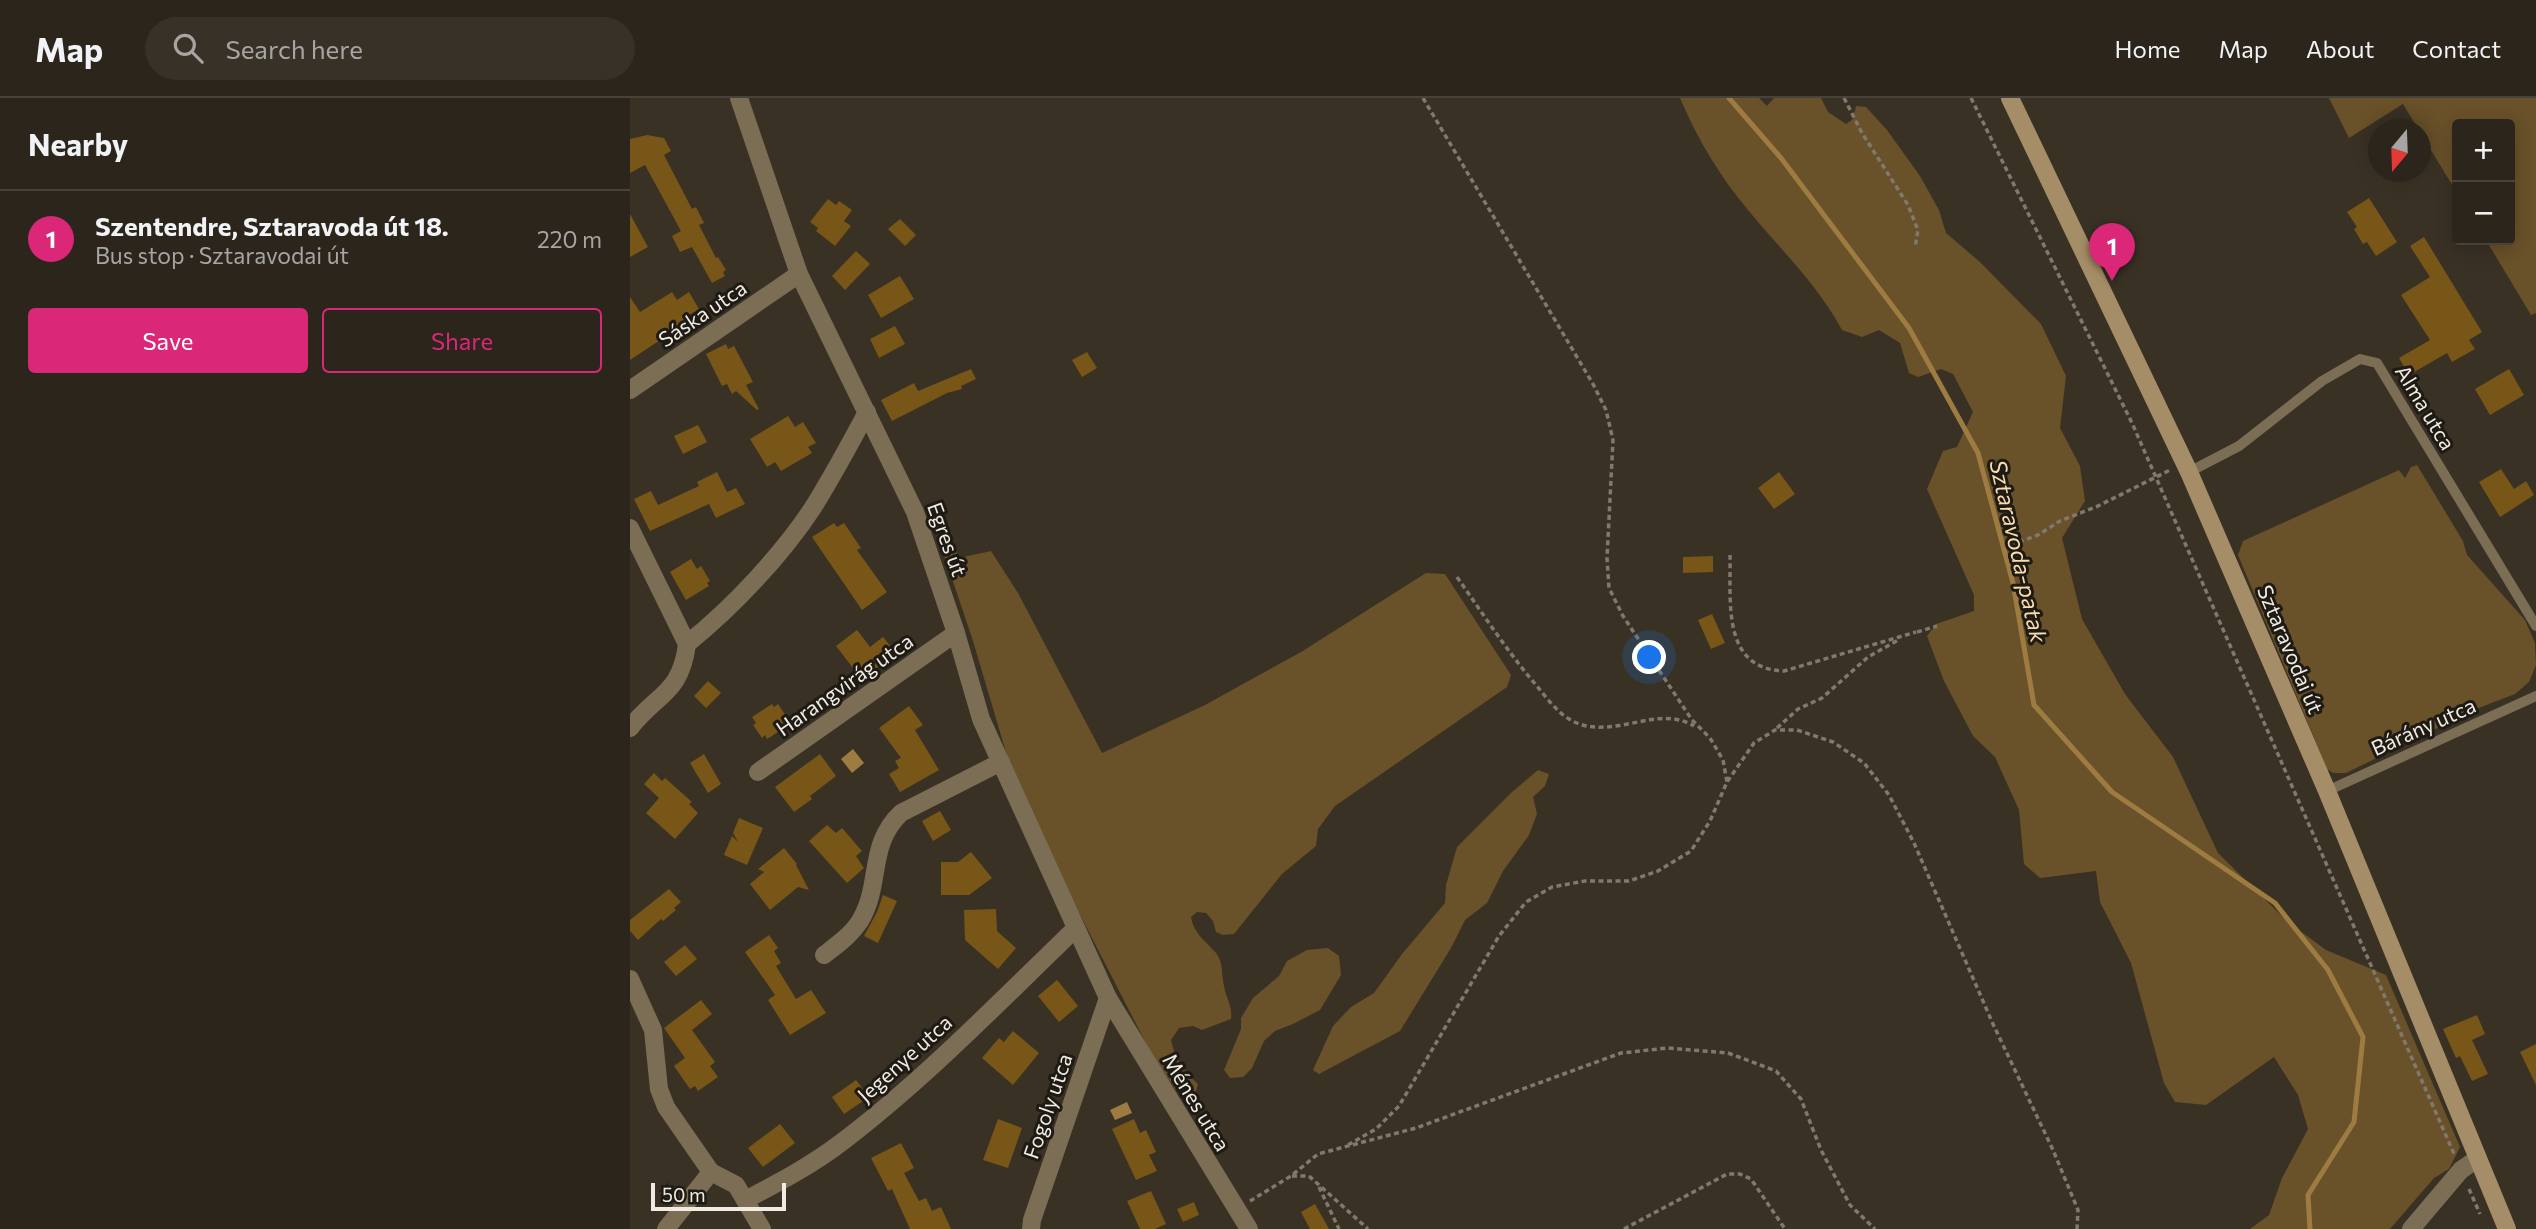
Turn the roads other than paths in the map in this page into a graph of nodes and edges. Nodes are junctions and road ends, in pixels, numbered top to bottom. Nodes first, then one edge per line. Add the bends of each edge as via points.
1 (739, 98) edge
2 (2010, 98) edge
3 (799, 274) junction
4 (630, 390) edge
5 (867, 412) junction
6 (2187, 467) junction
7 (630, 528) edge
8 (2536, 626) edge
9 (957, 633) junction
10 (687, 644) junction
11 (2536, 696) edge
12 (630, 728) edge
13 (1000, 762) junction
14 (758, 772) dead end
15 (2327, 791) junction
16 (1076, 928) junction
17 (824, 955) dead end
18 (630, 979) edge
19 (1108, 998) junction
20 (2477, 1159) junction
21 (711, 1172) junction
22 (745, 1200) junction
23 (666, 1229) edge
24 (762, 1229) edge
25 (1031, 1229) edge
26 (1249, 1229) edge
27 (2411, 1229) edge
28 (2507, 1229) edge

1 - 3 street, Egres út
2 - 6 street, Sztaravodai út
3 - 4 street, Sáska utca
3 - 5 street, Egres út
5 - 9 street, Egres út via 915,512
5 - 10 street via 805,517 748,587
6 - 8 lane, Alma utca via 2239,446 2322,381 2360,359 2377,363
6 - 15 street, Sztaravodai út
7 - 10 street
9 - 13 street, Egres út via 981,719
9 - 14 street, Harangvirág utca
10 - 12 street via 676,682
11 - 15 lane, Bárány utca
13 - 16 street, Egres út
13 - 17 street via 892,821 879,845 862,919
15 - 20 street, Sztaravodai út
16 - 19 street, Egres út
16 - 22 street, Jegenye utca via 892,1101 840,1143
18 - 21 street via 653,1030 659,1089 666,1107
19 - 25 street, Fogoly utca
19 - 26 street, Ménes utca
20 - 27 street via 2461,1170
20 - 28 street, Sztaravodai út
21 - 22 street via 736,1185
21 - 23 street
22 - 24 street

